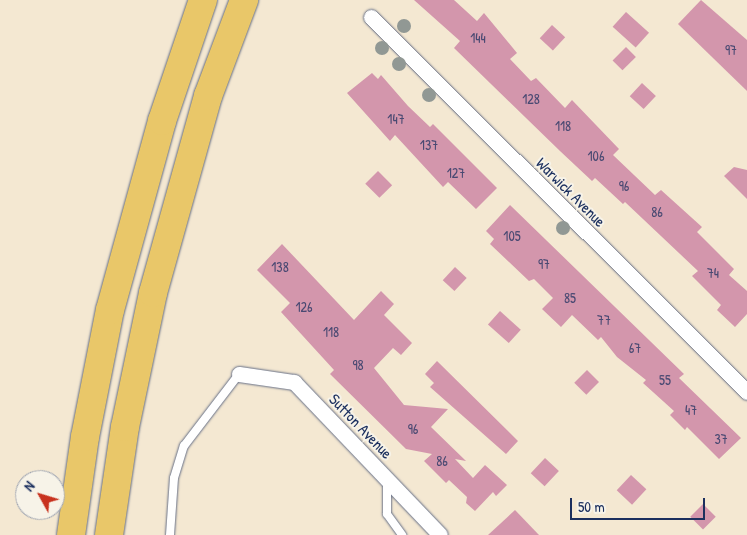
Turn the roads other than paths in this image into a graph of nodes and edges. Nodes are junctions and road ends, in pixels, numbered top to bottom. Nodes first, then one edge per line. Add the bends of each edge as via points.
1 (203, 0) edge
2 (244, 0) edge
3 (371, 17) dead end
4 (239, 374) joint
5 (747, 392) edge
6 (387, 480) junction
7 (71, 535) edge
8 (109, 535) edge
9 (170, 535) edge
10 (402, 535) edge
11 (440, 535) edge

1 - 7 highway via 159,130 110,310 85,437
2 - 8 highway via 208,96 155,284 134,379
3 - 5 street, Warwick Avenue
4 - 6 street, Sutton Avenue via 294,382
4 - 9 lane via 184,446 174,478
6 - 10 lane via 387,514
6 - 11 street, Sutton Avenue

